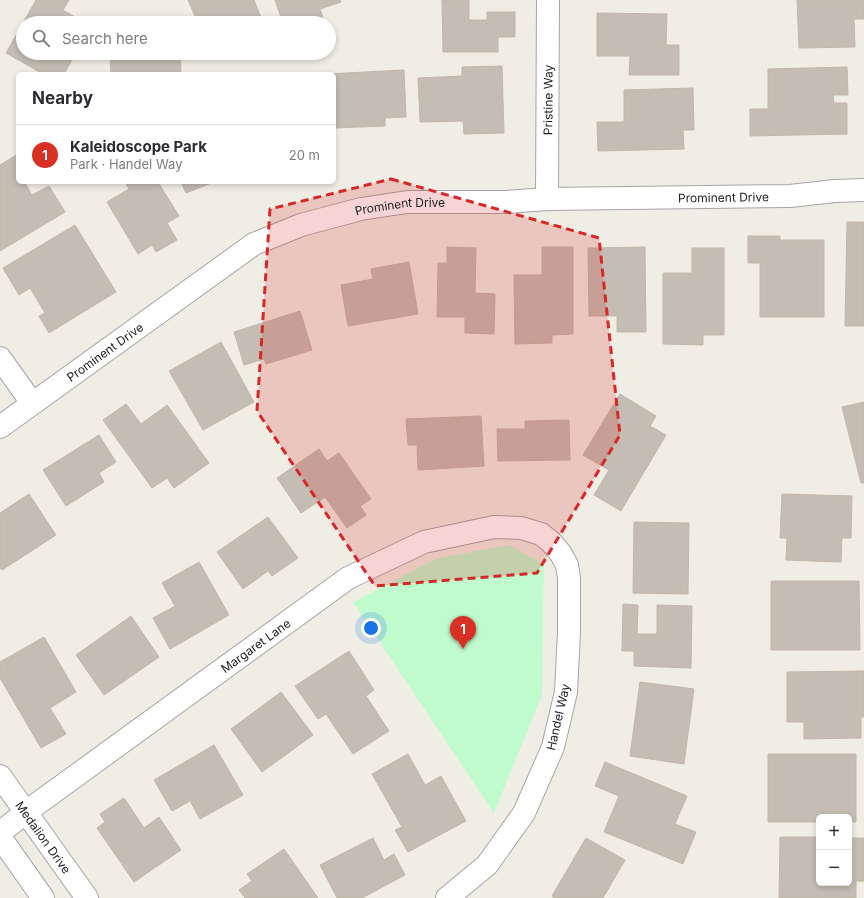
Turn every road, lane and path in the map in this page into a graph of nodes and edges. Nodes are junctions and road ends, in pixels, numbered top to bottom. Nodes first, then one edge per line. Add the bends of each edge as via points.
1 (548, 0) edge
2 (864, 190) edge
3 (547, 199) junction
4 (0, 358) edge
5 (32, 404) junction
6 (0, 427) edge
7 (541, 534) joint
8 (0, 776) edge
9 (26, 812) junction
10 (0, 833) edge
11 (0, 837) edge
12 (43, 898) edge
13 (87, 898) edge
14 (447, 898) edge

1 - 3 street, Pristine Way
2 - 3 street, Prominent Drive via 790,196
3 - 5 street, Prominent Drive via 506,202 407,202 361,209 301,225 254,244
4 - 5 street
5 - 6 street, Prominent Drive
7 - 9 street, Margaret Lane via 521,528 494,527 424,542 348,578
7 - 14 street, Handel Way via 552,542 561,554 567,565 569,578 566,692 553,747 524,813 487,864
8 - 9 street, Medalion Drive
9 - 10 street, Margaret Lane
9 - 13 street, Medalion Drive
11 - 12 street

